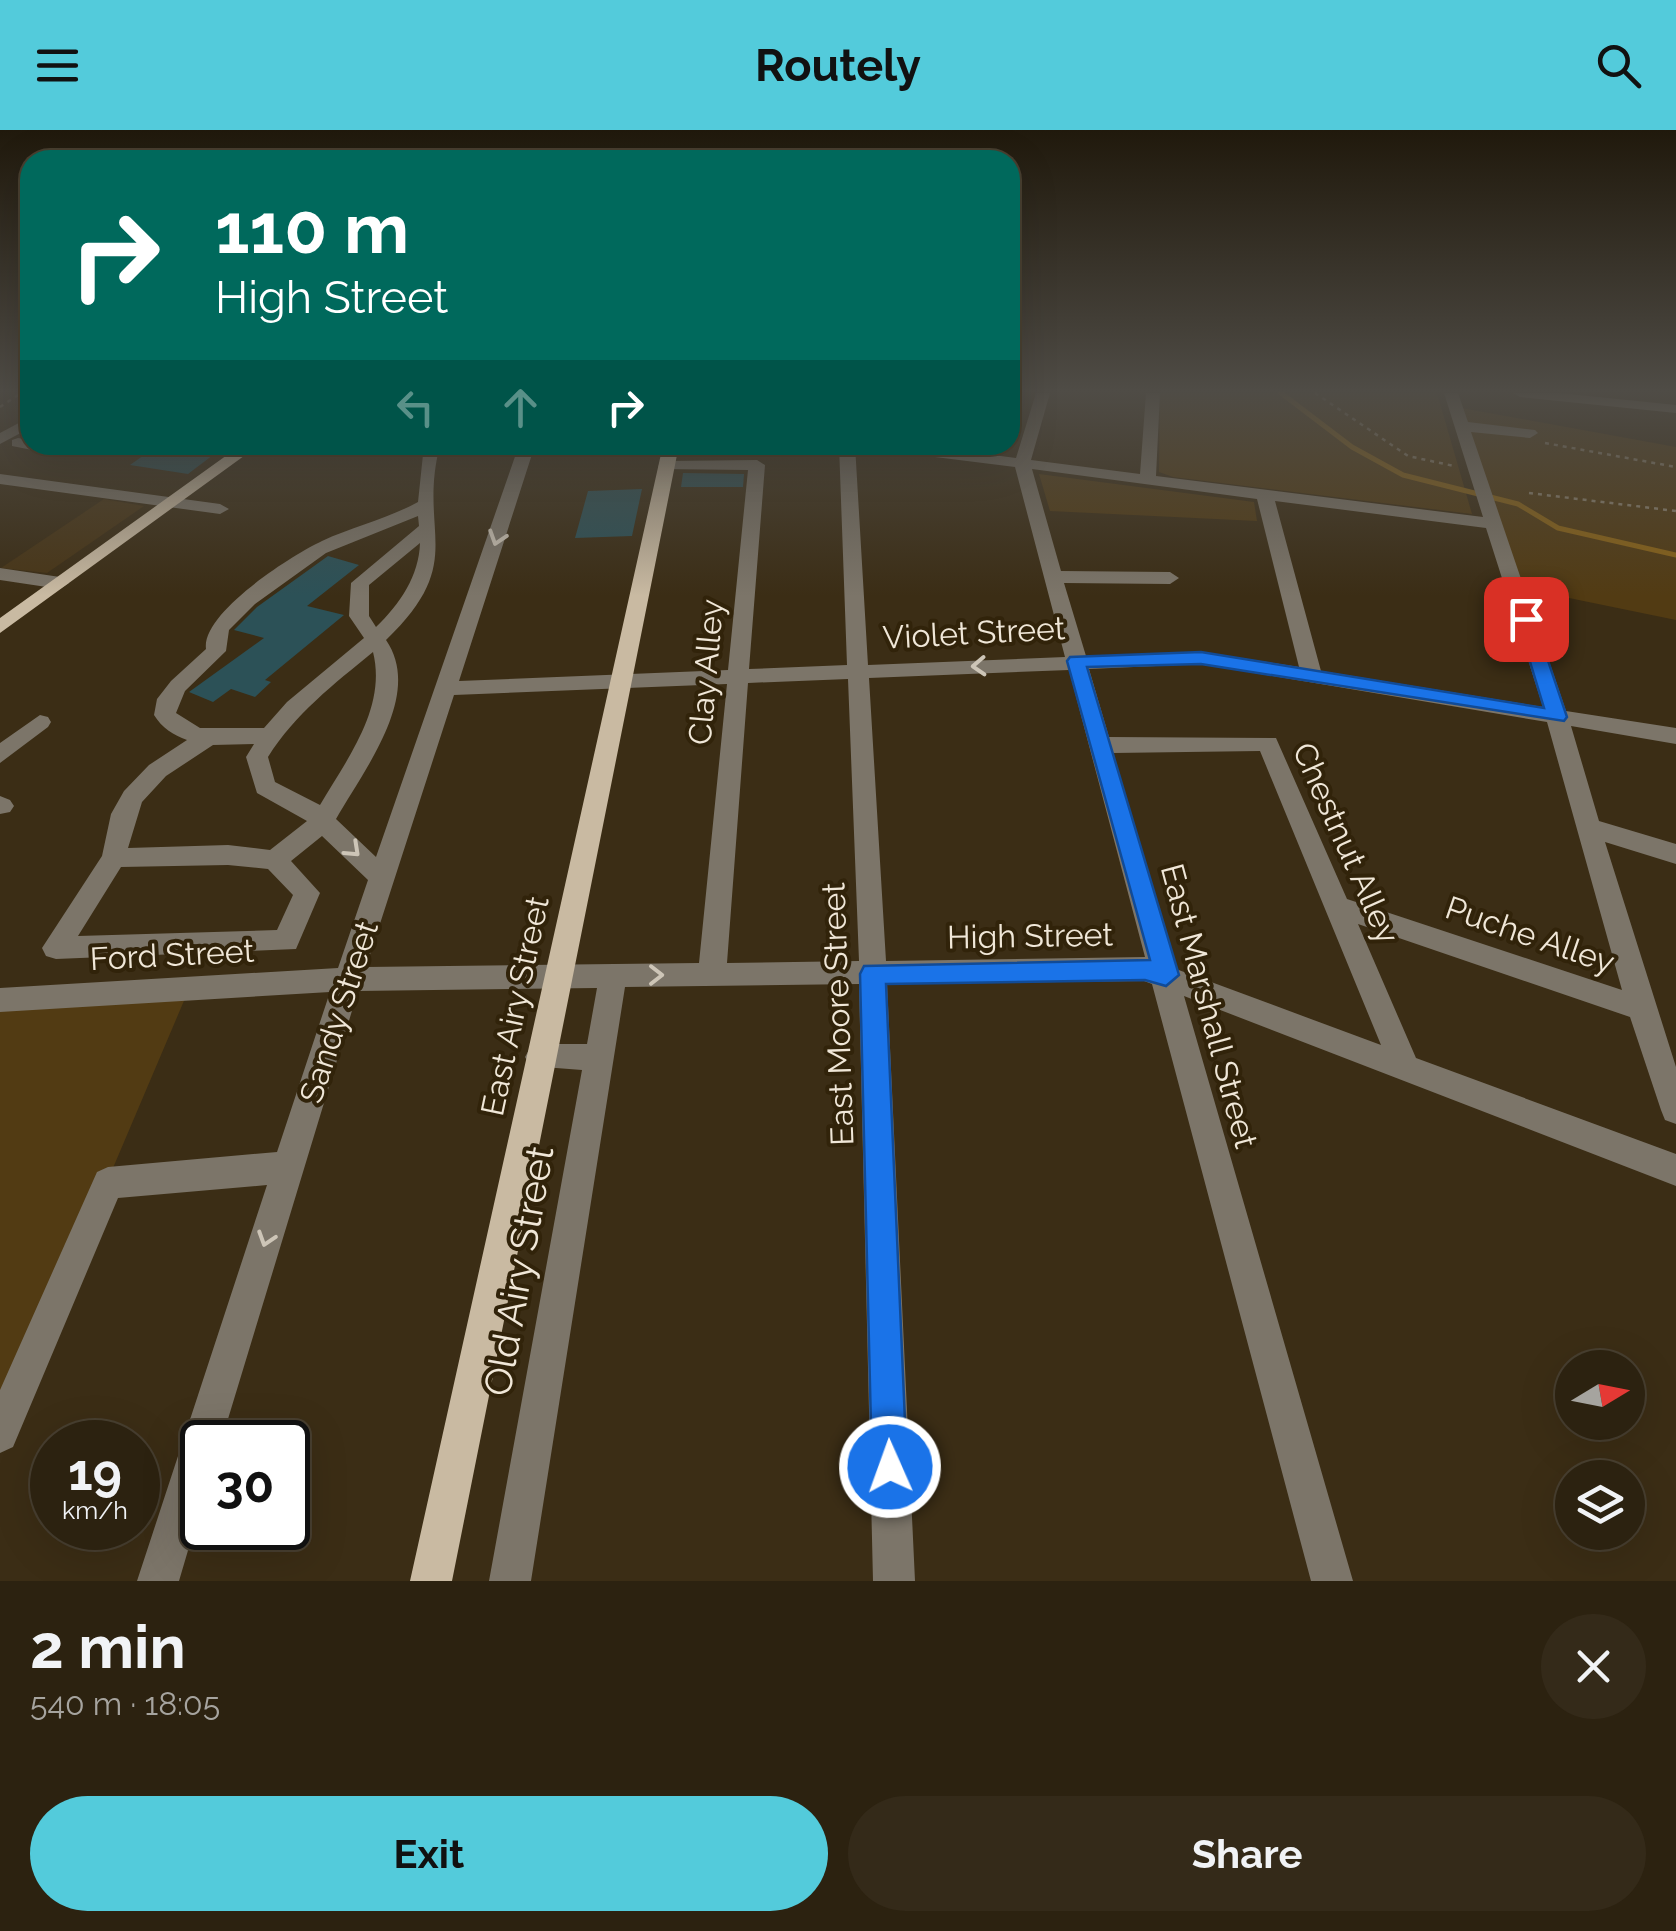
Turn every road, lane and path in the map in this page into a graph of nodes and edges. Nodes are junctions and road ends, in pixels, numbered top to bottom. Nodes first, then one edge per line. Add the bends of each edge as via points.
1 (229, 461) edge
2 (426, 461) edge
3 (522, 461) edge
4 (667, 461) edge
5 (719, 461) edge
6 (848, 461) edge
7 (1003, 461) edge
8 (1023, 461) edge
9 (1149, 461) edge
10 (1425, 461) edge
11 (1474, 461) edge
12 (1645, 461) edge
13 (1022, 464) junction
14 (1676, 467) edge
15 (1479, 476) junction
16 (0, 479) edge
17 (1148, 480) junction
18 (1528, 493) dead end
19 (1265, 497) junction
20 (171, 502) junction
21 (424, 506) junction
22 (220, 509) dead end
23 (1676, 511) edge
24 (1492, 517) junction
25 (395, 524) junction
26 (426, 529) junction
27 (0, 574) edge
28 (1053, 577) junction
29 (1170, 578) dead end
30 (60, 584) junction
31 (0, 627) edge
32 (375, 638) junction
33 (1076, 661) junction
34 (858, 671) junction
35 (1311, 674) junction
36 (738, 676) junction
37 (618, 681) junction
38 (449, 688) junction
39 (1557, 717) junction
40 (40, 722) dead end
41 (210, 736) junction
42 (267, 736) junction
43 (1676, 736) edge
44 (1098, 744) junction
45 (0, 755) edge
46 (322, 822) junction
47 (1591, 828) junction
48 (1676, 854) edge
49 (114, 858) junction
50 (275, 860) junction
51 (383, 878) junction
52 (1341, 908) junction
53 (613, 974) junction
54 (872, 974) junction
55 (558, 975) junction
56 (712, 975) junction
57 (1166, 975) junction
58 (348, 980) junction
59 (0, 1000) edge
60 (1641, 1009) junction
61 (540, 1057) junction
62 (598, 1058) junction
63 (1406, 1070) junction
64 (1676, 1110) edge
65 (289, 1167) junction
66 (1676, 1170) edge
67 (0, 1434) edge
68 (158, 1581) edge
69 (431, 1581) edge
70 (510, 1581) edge
71 (894, 1581) edge
72 (1332, 1581) edge

1 - 20 main road
2 - 21 street
3 -> 38 street, Sandy Street
4 - 37 main road, East Airy Street
5 - 36 street, Clay Alley via 757,465
6 - 34 street, East Moore Street
7 - 13 street
8 - 13 street
9 - 17 street
10 - 15 path
11 - 15 street
12 - 14 path
13 - 17 street
13 - 28 street, East Marshall Street
15 - 24 street
16 - 20 street
17 - 19 street
18 - 23 path
19 - 24 street
19 - 35 street
20 - 22 street
20 - 30 main road
21 - 25 street
21 - 26 street
24 - 39 street
25 - 26 street
25 - 41 street via 322,548 225,620 215,636 216,651 168,699 166,715 174,727
26 - 32 street via 428,569 392,625
26 - 32 street via 360,583 359,616
27 - 30 street
28 - 29 street
28 - 33 street, East Marshall Street
30 - 31 main road
32 - 42 street
32 - 46 street via 388,673 378,725
33 -> 34 street, Violet Street
33 - 35 street, Violet Street via 1201,658
33 - 44 street, East Marshall Street
34 - 36 street, Violet Street
34 - 54 street, East Moore Street
35 - 39 street, Violet Street
36 - 37 street, Violet Street
36 - 56 street, Clay Alley
37 - 38 street, Violet Street
37 - 55 main road, East Airy Street
38 - 51 street, Sandy Street
39 - 43 street, Violet Street
39 - 47 street
40 - 45 street
41 - 42 street
41 - 49 street via 131,796 120,817
42 - 46 street via 256,757 265,787
44 - 52 street, Chestnut Alley via 1268,743
44 - 57 street, East Marshall Street
46 - 50 street
46 -> 51 street
47 - 48 street
47 - 60 street
49 - 50 street
49 - 50 street via 56,948 286,941 307,893
51 - 58 street, Sandy Street
52 - 60 street, Puche Alley
52 - 63 street, Chestnut Alley
53 - 55 street, High Street
53 -> 56 street, High Street
53 - 62 street, Old Airy Street
54 - 56 street, High Street
54 - 57 street, High Street via 1145,969
54 - 71 street, East Moore Street
55 - 58 street, High Street
55 - 61 main road, East Airy Street
57 - 63 street, High Street
57 - 72 street, East Marshall Street
58 - 59 street, Ford Street
58 - 65 street, Sandy Street
60 - 64 street
61 - 62 street
61 - 69 main road, East Airy Street
62 - 70 street, Old Airy Street
63 - 66 street, High Street
65 - 67 street via 108,1182
65 -> 68 street, Sandy Street

